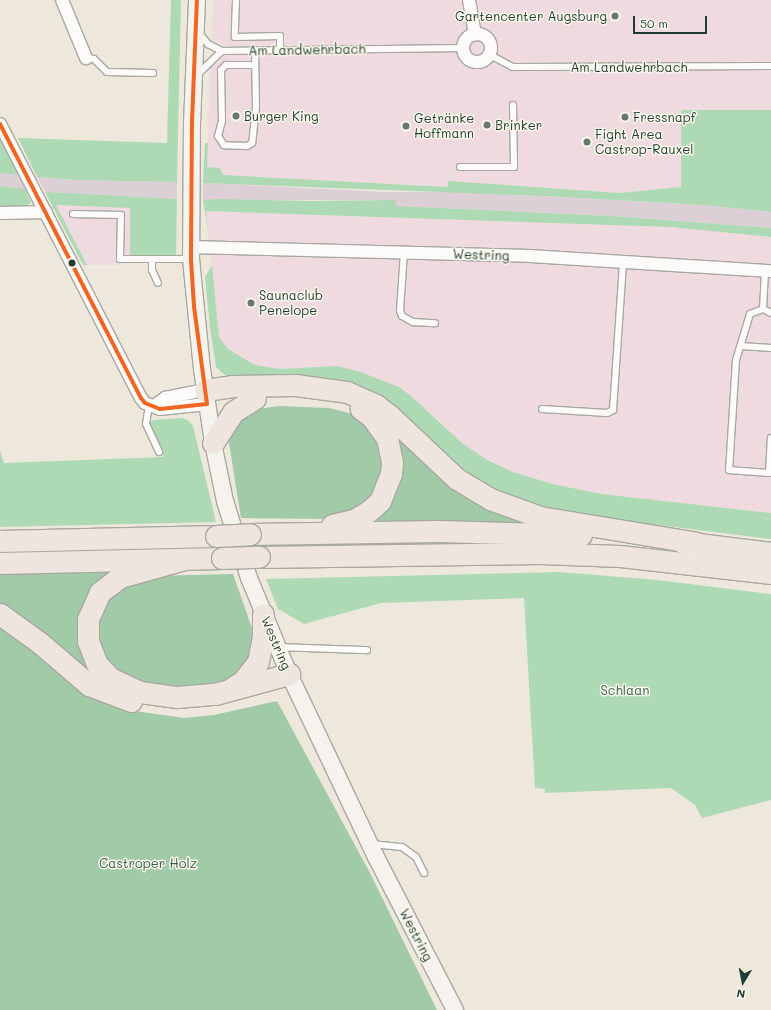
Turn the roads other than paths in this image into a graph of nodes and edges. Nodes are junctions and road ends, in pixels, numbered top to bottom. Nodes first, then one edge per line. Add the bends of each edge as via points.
1 (62, 0) edge
2 (197, 0) edge
3 (236, 0) edge
4 (469, 0) edge
5 (196, 30) junction
6 (475, 34) junction
7 (463, 48) junction
8 (255, 50) junction
9 (280, 50) junction
10 (222, 51) junction
11 (490, 55) junction
12 (86, 58) joint
13 (255, 65) junction
14 (771, 66) edge
15 (153, 73) dead end
16 (194, 81) junction
17 (513, 105) dead end
18 (0, 124) edge
19 (460, 167) dead end
20 (46, 212) junction
21 (0, 213) edge
22 (73, 214) dead end
23 (404, 252) junction
24 (191, 253) junction
25 (152, 260) junction
26 (623, 262) junction
27 (768, 271) edge
28 (158, 283) dead end
29 (762, 309) junction
30 (771, 313) edge
31 (435, 323) dead end
32 (741, 346) junction
33 (771, 348) edge
34 (206, 397) junction
35 (255, 398) junction
36 (152, 406) junction
37 (542, 409) dead end
38 (771, 438) edge
39 (213, 443) junction
40 (159, 452) dead end
41 (770, 473) edge
42 (288, 533) junction
43 (0, 541) edge
44 (697, 543) junction
45 (771, 553) edge
46 (185, 559) junction
47 (0, 563) edge
48 (771, 573) edge
49 (0, 614) edge
50 (263, 614) junction
51 (278, 647) junction
52 (367, 650) dead end
53 (292, 679) junction
54 (229, 690) junction
55 (371, 844) junction
56 (424, 873) dead end
57 (455, 1010) edge

1 - 12 street
2 - 5 main road, Westring
3 - 9 lane via 236,37 280,36
4 - 6 street
5 - 10 lane via 208,44
5 - 16 main road, Westring
6 - 7 street via 466,39
6 - 11 street via 489,39
7 - 9 lane, Am Landwehrbach
7 - 11 street via 468,59 474,62 480,62
8 - 9 lane, Am Landwehrbach
8 - 10 lane, Am Landwehrbach
8 - 13 lane
10 - 16 lane via 199,71
11 - 14 lane, Am Landwehrbach via 513,67
12 - 15 lane via 94,59 107,72
13 - 13 lane via 226,65 221,70 220,142 224,145 247,146 252,143 256,107
16 - 24 main road, Westring
17 - 19 lane via 514,167
18 - 20 street
20 - 21 street
20 - 36 street via 141,398
22 - 25 lane via 121,215 120,259
23 - 24 street, Westring
23 - 26 street, Westring
23 - 31 lane via 400,312 407,320
24 - 25 lane
24 - 34 main road, Westring
25 - 28 lane via 152,270
26 - 27 street, Westring
26 - 37 lane via 613,410 607,413
27 - 29 lane
29 - 30 lane
29 - 32 lane via 750,314
32 - 33 lane
32 - 41 lane via 736,360 729,470
34 - 35 highway
34 - 36 street via 168,410
34 - 39 main road, Westring
34 - 44 highway via 232,386 295,384 348,392 385,412 457,479 490,499 540,517
35 - 39 highway via 232,412
35 - 42 highway via 315,398 356,406 382,428 391,449 392,462 387,486 380,501 369,511 354,520
36 - 40 lane via 146,424
38 - 41 lane
39 - 50 main road, Westring via 225,501
42 - 43 highway, bridge
42 - 44 highway via 438,531 546,534
44 - 45 highway
46 - 47 highway
46 - 48 highway, bridge via 540,552 620,556
46 - 54 highway via 120,577 100,592 88,619 91,653 110,678 140,692 177,697
49 - 53 highway via 40,642 89,685 137,703 173,707 225,704
50 - 51 main road, Westring
50 - 54 highway via 263,637 258,662 243,681
51 - 52 lane
51 - 53 main road, Westring
53 - 54 highway
53 - 55 main road, Westring
55 - 56 lane via 402,847 416,857
55 - 57 main road, Westring

